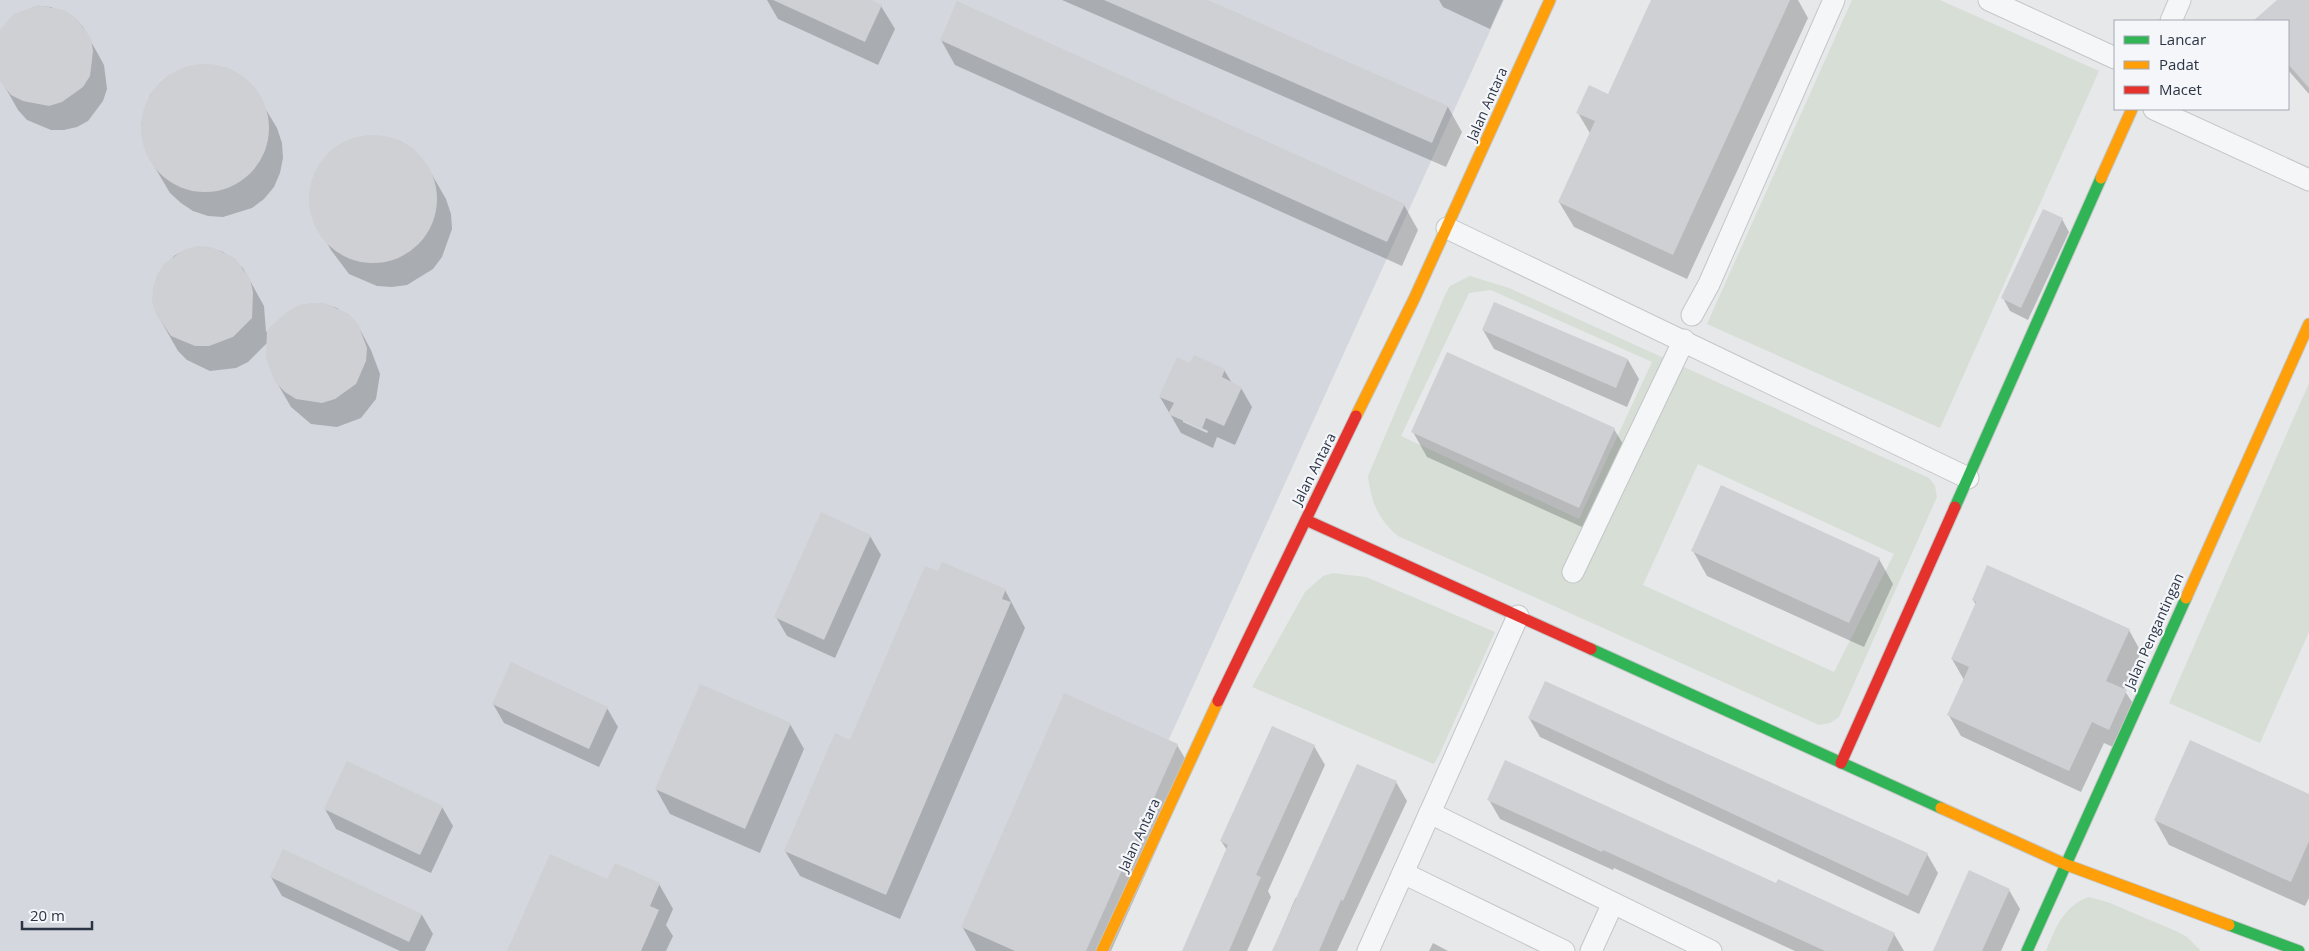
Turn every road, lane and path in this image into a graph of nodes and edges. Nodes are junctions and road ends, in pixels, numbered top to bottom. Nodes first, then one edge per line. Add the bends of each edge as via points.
1 (1550, 0) edge
2 (1834, 0) edge
3 (1989, 0) edge
4 (2180, 0) edge
5 (2171, 20) edge
6 (2114, 58) edge
7 (2132, 110) edge
8 (2156, 110) edge
9 (2309, 180) edge
10 (1447, 228) junction
11 (1692, 315) dead end
12 (2309, 324) edge
13 (1684, 340) junction
14 (1968, 478) junction
15 (1306, 520) junction
16 (1573, 572) dead end
17 (1518, 616) junction
18 (1842, 763) junction
19 (1430, 813) junction
20 (2067, 865) junction
21 (1403, 873) junction
22 (1613, 903) junction
23 (1102, 951) edge
24 (1368, 951) edge
25 (1564, 951) edge
26 (1591, 951) edge
27 (1711, 951) edge
28 (2027, 951) edge
29 (2299, 951) edge

1 - 10 street, Jalan Antara
2 - 11 street via 1709,284
3 - 6 street
4 - 5 street
7 - 14 street
8 - 9 street
10 - 13 street
10 - 15 street, Jalan Antara
12 - 20 street, Jalan Pengantingan
13 - 14 street
13 - 16 street
14 - 18 street
15 - 17 street
15 - 23 street, Jalan Antara via 1264,602
17 - 18 street
17 - 19 street
18 - 20 street
19 - 21 street
19 - 22 street
20 - 28 street, Jalan Pengantingan
20 - 29 street
21 - 24 street
21 - 25 street
22 - 26 street
22 - 27 street

